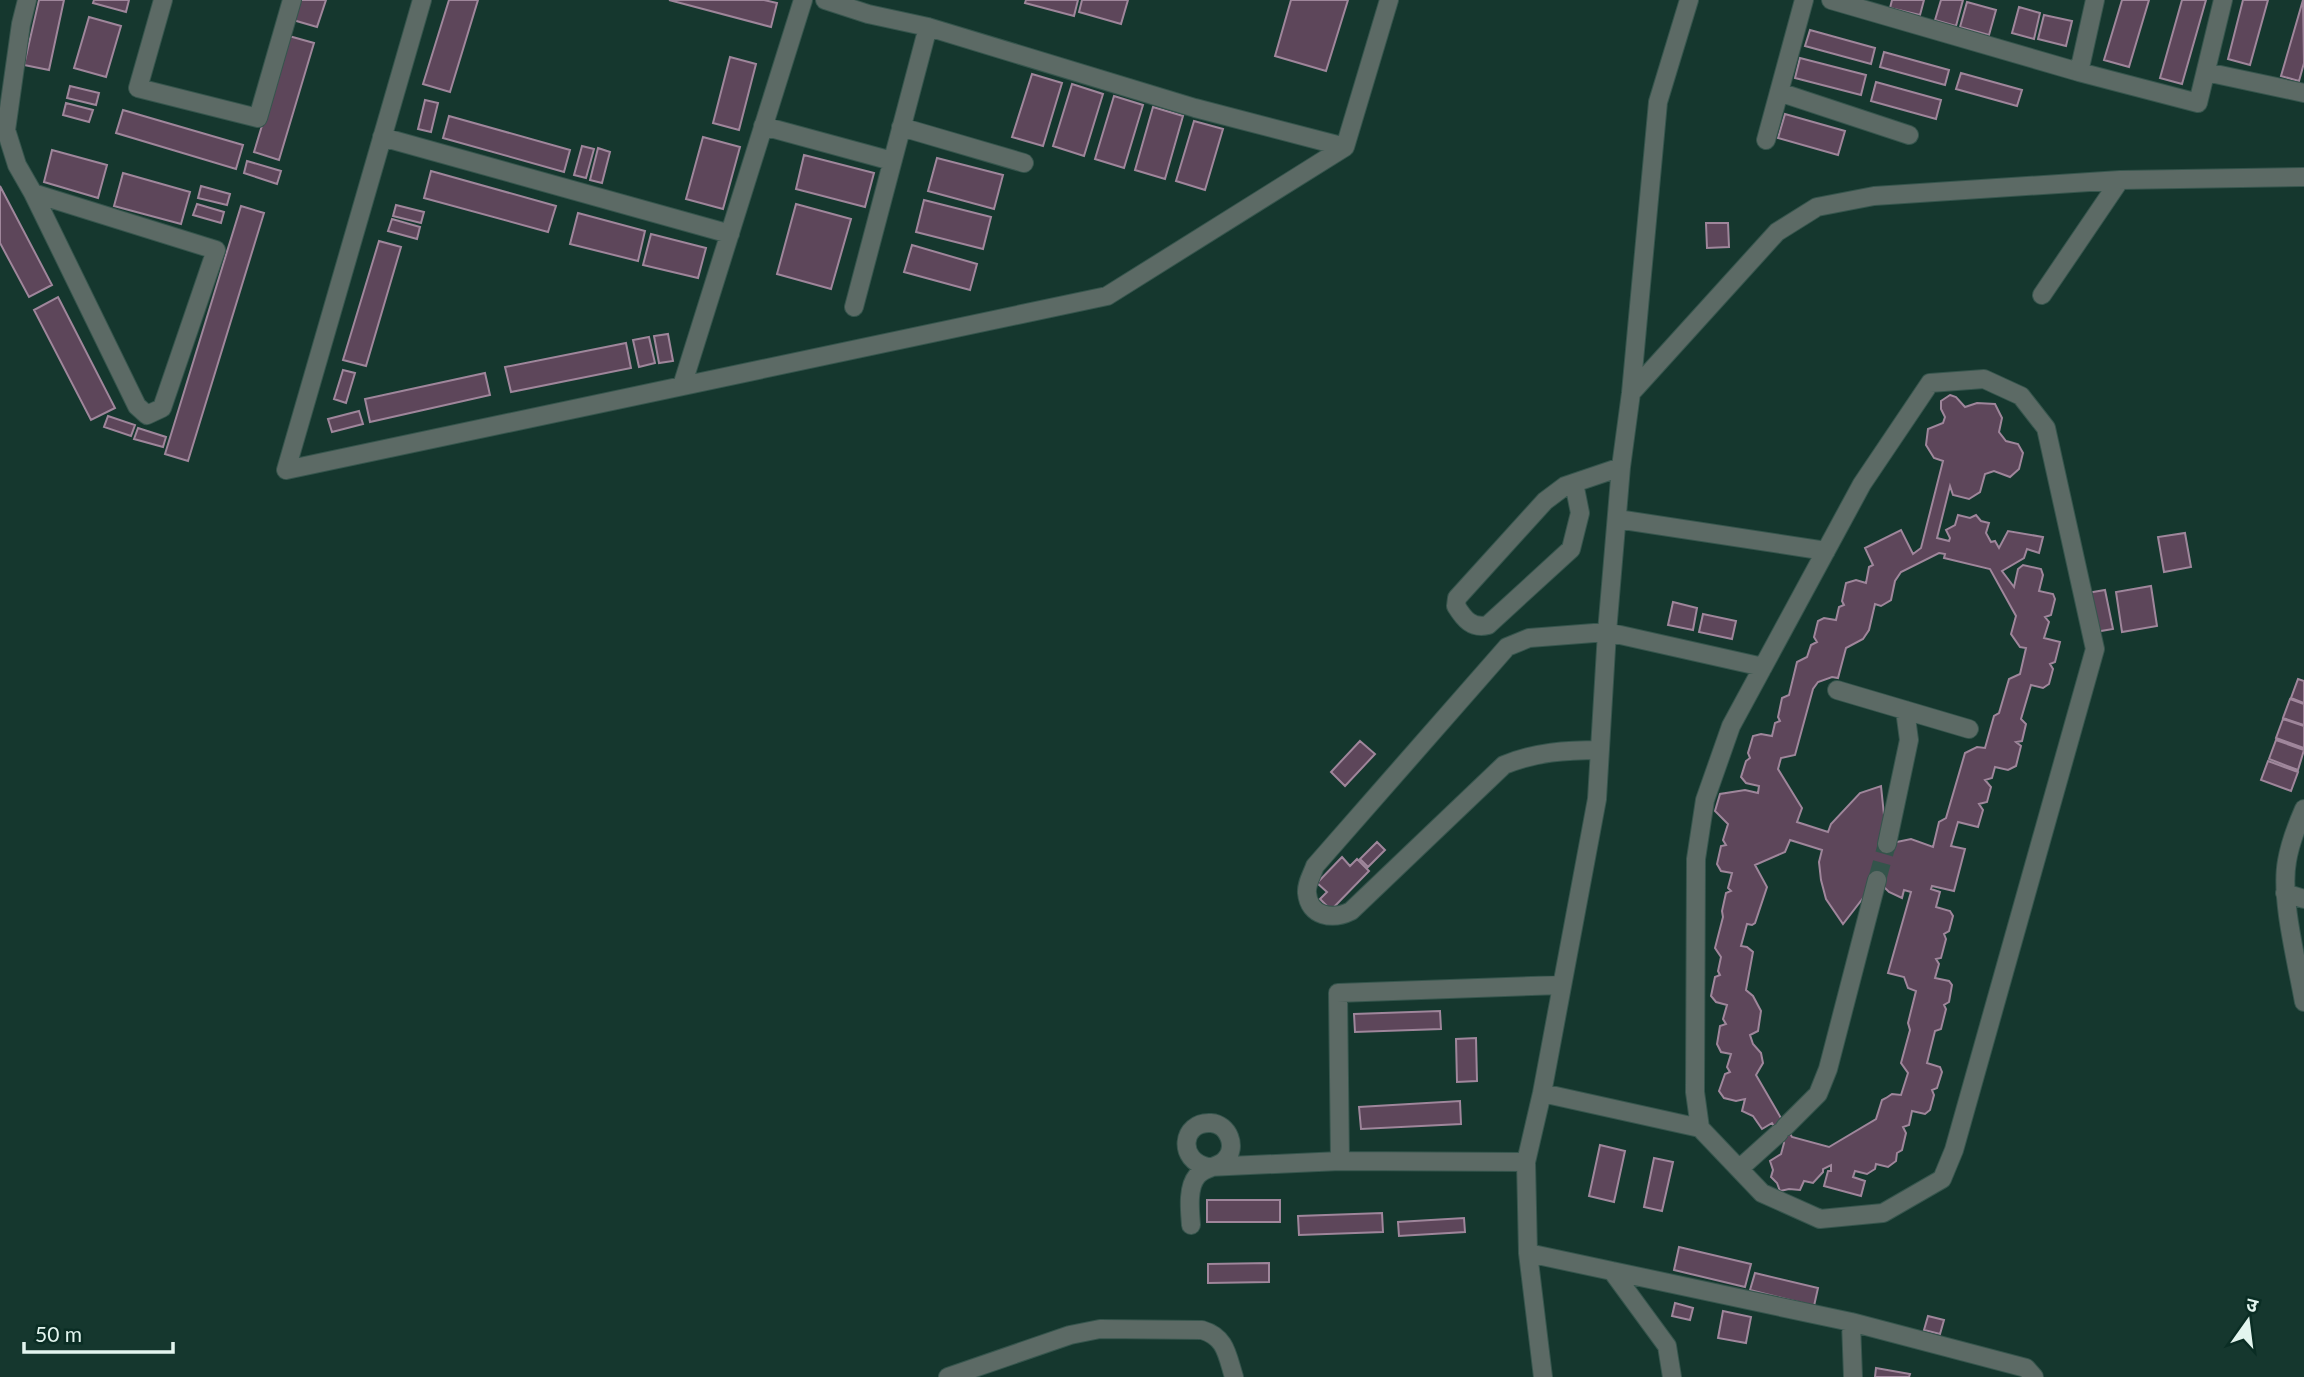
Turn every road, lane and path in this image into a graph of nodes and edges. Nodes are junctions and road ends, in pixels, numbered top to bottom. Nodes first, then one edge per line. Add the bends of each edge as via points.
1 (27, 0) edge
2 (163, 0) edge
3 (292, 0) edge
4 (422, 0) edge
5 (803, 0) edge
6 (825, 0) edge
7 (1388, 0) edge
8 (1689, 0) edge
9 (1804, 0) edge
10 (1831, 0) edge
11 (2095, 0) edge
12 (2223, 0) edge
13 (870, 7) edge
14 (928, 27) junction
15 (2079, 72) junction
16 (2206, 72) junction
17 (1779, 92) junction
18 (2304, 93) edge
19 (763, 127) junction
20 (901, 127) junction
21 (1909, 135) dead end
22 (382, 137) junction
23 (1766, 141) dead end
24 (1345, 147) junction
25 (892, 161) junction
26 (1024, 163) dead end
27 (2304, 177) edge
28 (2120, 180) junction
29 (33, 193) junction
30 (730, 234) junction
31 (2042, 295) dead end
32 (855, 307) dead end
33 (682, 386) junction
34 (1631, 393) junction
35 (1621, 467) junction
36 (1574, 483) junction
37 (1617, 519) junction
38 (1826, 551) junction
39 (1607, 632) junction
40 (1763, 667) junction
41 (1838, 690) dead end
42 (1905, 710) junction
43 (1969, 729) dead end
44 (1600, 750) junction
45 (2304, 809) edge
46 (1887, 844) tunnel mouth
47 (1877, 880) tunnel mouth
48 (2286, 893) junction
49 (2304, 899) edge
50 (1562, 985) junction
51 (2304, 1002) edge
52 (1542, 1093) junction
53 (1700, 1128) junction
54 (1340, 1161) junction
55 (1526, 1162) junction
56 (1739, 1169) junction
57 (1191, 1225) dead end
58 (1528, 1253) junction
59 (1612, 1271) junction
60 (1851, 1322) junction
61 (948, 1377) edge
62 (1234, 1377) edge
63 (1543, 1377) edge
64 (1672, 1377) edge
65 (1853, 1377) edge
66 (2034, 1377) edge

1 - 29 street via 6,130 17,165
2 - 3 street via 138,88 258,118
4 - 22 street
5 - 19 street
6 - 13 street
7 - 24 street
8 - 34 street via 1658,102
9 - 17 street
10 - 15 street
11 - 15 street
12 - 16 street
13 - 14 street
14 - 20 street
14 - 24 street via 1195,108
15 - 16 street via 2198,103
16 - 18 street
17 - 21 street
17 - 23 street
19 - 25 street
19 - 30 street
20 - 25 street
20 - 26 street
22 - 30 street
22 - 33 street via 286,470
24 - 33 street via 1107,296
25 - 32 street
27 - 28 street
28 - 31 street
28 - 34 street via 1874,196 1817,207 1777,232
29 - 29 street via 137,406 147,415 162,408 216,250
30 - 33 street
34 - 35 street
35 - 36 street
35 - 37 street
36 - 36 street via 1545,501 1458,598 1456,606 1469,623 1479,628 1488,625 1571,549 1580,513
37 - 38 street
37 - 39 street
38 - 40 street
38 - 56 street via 1862,484 1930,383 1984,379 2021,396 2046,428 2095,649 1942,1179 1883,1213 1820,1219 1762,1193
39 - 40 street
39 - 44 street
39 - 44 street via 1529,638 1507,647 1315,866 1307,896 1326,916 1339,917 1351,911 1504,765 1558,751
40 - 53 street via 1731,726 1705,800 1696,859 1695,1092
41 - 42 street
42 - 43 street
42 - 46 street via 1909,740
44 - 50 street via 1597,799
45 - 48 street via 2286,862
47 - 56 street via 1818,1094
48 - 49 street
48 - 51 street
50 - 52 street
50 - 54 street via 1338,993
52 - 53 street
52 - 55 street
53 - 56 street
54 - 55 street
54 - 57 street via 1208,1167 1194,1183
55 - 58 street
58 - 59 street
58 - 63 street
59 - 60 street
59 - 64 street via 1667,1346
60 - 65 street
60 - 66 street via 2026,1368
61 - 62 street via 1100,1329 1202,1329 1224,1346

